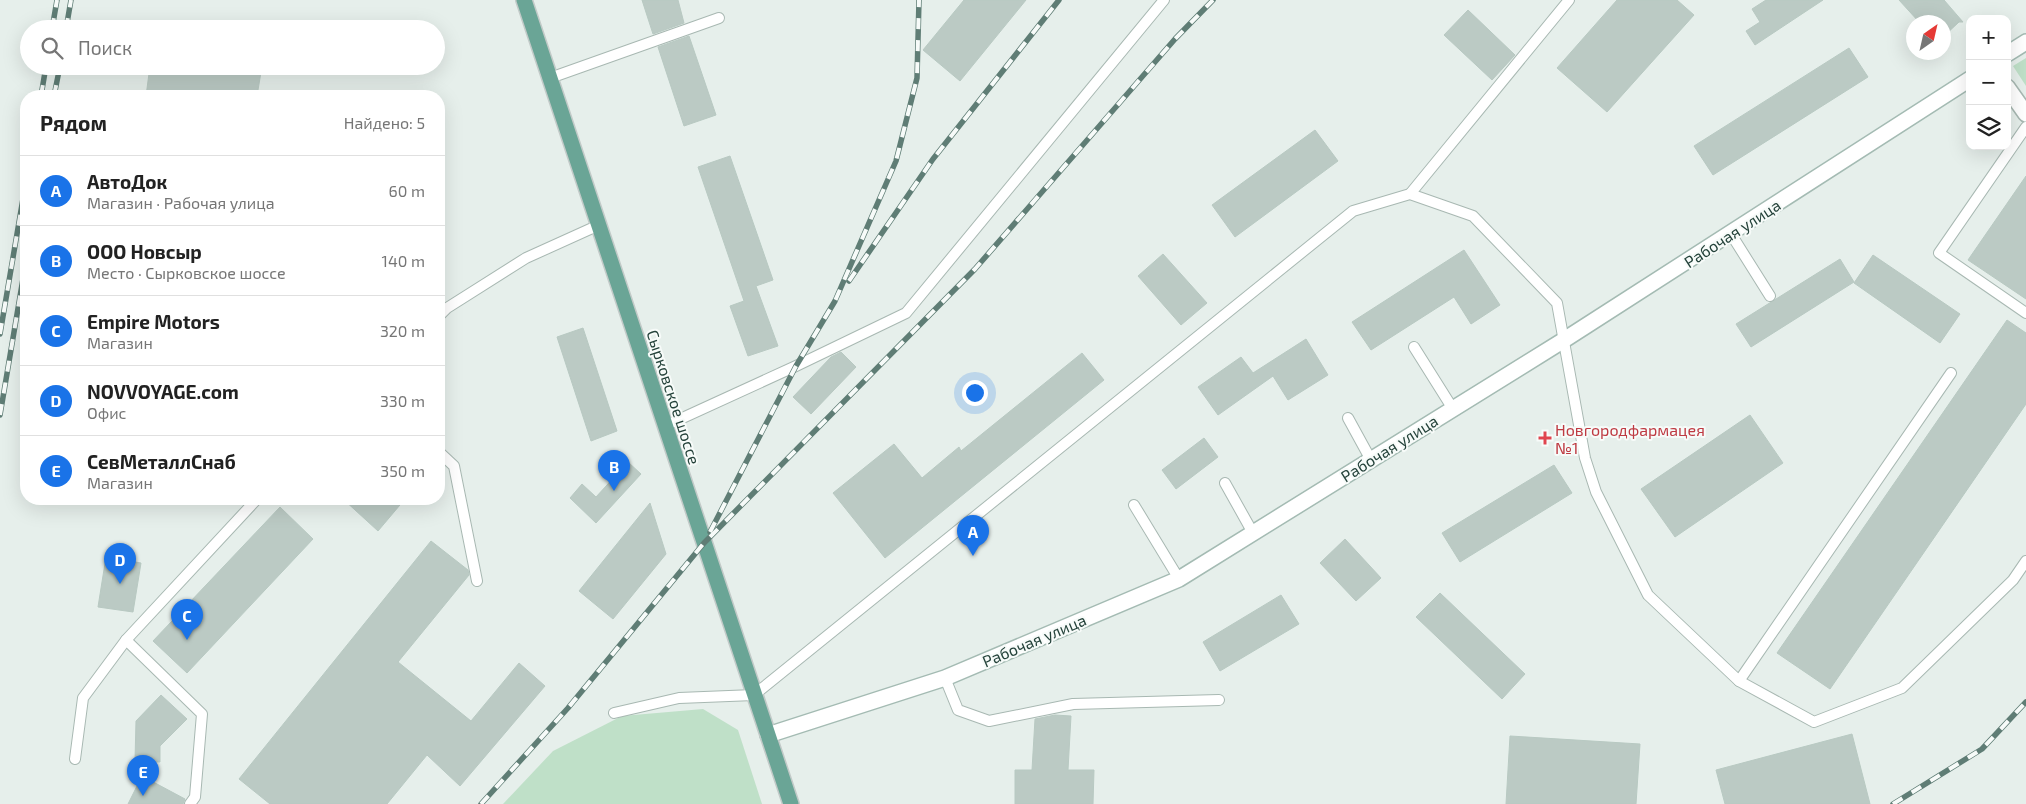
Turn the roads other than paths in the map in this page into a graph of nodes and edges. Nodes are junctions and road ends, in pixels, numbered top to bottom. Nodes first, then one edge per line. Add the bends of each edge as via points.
1 (524, 0) edge
2 (1164, 0) edge
3 (1569, 0) edge
4 (718, 18) dead end
5 (2026, 42) edge
6 (2011, 51) edge
7 (550, 78) junction
8 (1966, 82) edge
9 (2011, 93) edge
10 (2026, 114) edge
11 (2026, 127) edge
12 (1410, 194) junction
13 (599, 225) junction
14 (1731, 234) junction
15 (1770, 296) dead end
16 (445, 310) edge
17 (2026, 313) edge
18 (1564, 340) junction
19 (1414, 347) dead end
20 (1951, 373) dead end
21 (1453, 409) junction
22 (1348, 418) dead end
23 (665, 426) junction
24 (445, 458) edge
25 (1371, 460) junction
26 (1225, 483) dead end
27 (251, 505) edge
28 (1134, 505) dead end
29 (1253, 533) junction
30 (2026, 561) edge
31 (1179, 579) junction
32 (477, 581) dead end
33 (126, 640) junction
34 (946, 678) junction
35 (1739, 681) junction
36 (754, 695) junction
37 (1219, 700) dead end
38 (614, 713) dead end
39 (768, 735) junction
40 (75, 759) dead end
41 (190, 804) edge
42 (791, 804) edge

1 - 7 main road, Сырковское шоссе
2 - 23 lane via 906,313
3 - 12 lane
4 - 7 lane
5 - 6 main road
7 - 13 main road, Сырковское шоссе
8 - 14 main road, Рабочая улица
9 - 10 main road
11 - 17 lane via 1939,253
12 - 18 lane via 1473,216 1557,303
12 - 36 lane via 1353,211
13 - 16 lane via 526,258
13 - 23 main road, Сырковское шоссе
14 - 15 lane
14 - 18 main road, Рабочая улица
18 - 21 main road, Рабочая улица
18 - 35 lane via 1585,458 1596,492 1648,595
19 - 21 lane
20 - 35 lane
21 - 25 main road, Рабочая улица
22 - 25 lane
23 - 36 main road, Сырковское шоссе
24 - 32 lane via 454,466
25 - 29 main road, Рабочая улица
26 - 29 lane
27 - 33 lane
28 - 31 lane
29 - 31 main road, Рабочая улица
30 - 35 lane via 2013,580 1902,688 1814,722
31 - 34 main road, Рабочая улица
33 - 40 lane via 83,698
33 - 41 lane via 202,714 195,797
34 - 37 lane via 958,710 989,721 1073,704
34 - 39 main road, Рабочая улица
36 - 38 lane via 679,698
36 - 39 main road, Сырковское шоссе
39 - 42 main road, Сырковское шоссе

